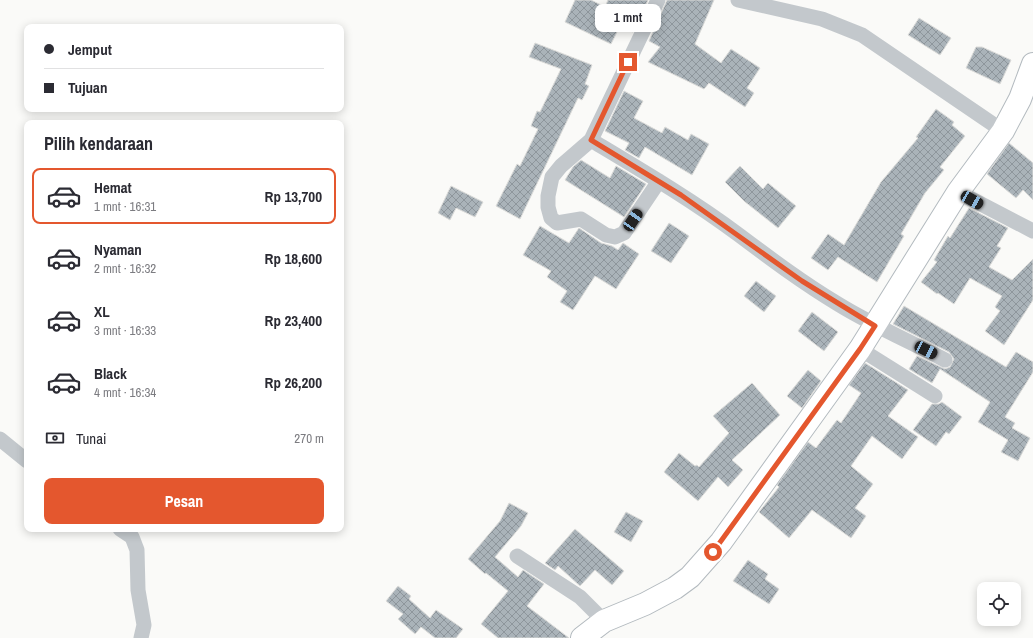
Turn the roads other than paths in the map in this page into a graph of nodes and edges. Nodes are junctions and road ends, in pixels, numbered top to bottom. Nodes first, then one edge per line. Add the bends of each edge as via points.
1 (658, 0) edge
2 (742, 1) edge
3 (1033, 64) edge
4 (1003, 131) junction
5 (591, 140) junction
6 (659, 181) junction
7 (958, 192) junction
8 (1033, 232) edge
9 (875, 326) junction
10 (860, 349) junction
11 (945, 360) dead end
12 (935, 396) dead end
13 (0, 439) edge
14 (24, 459) edge
15 (124, 532) edge
16 (517, 556) dead end
17 (604, 621) junction
18 (141, 638) edge
19 (582, 638) edge

1 - 5 street
2 - 4 street via 822,19 862,35
3 - 4 street via 1020,99
4 - 7 street
5 - 6 street
5 - 6 street via 552,177 548,207 555,222 581,219 615,238 624,233
6 - 9 street via 802,281
7 - 8 street
7 - 9 street
9 - 10 street
9 - 11 street
10 - 12 street
10 - 17 street via 705,562 690,577 659,598
13 - 14 street
15 - 18 street via 132,537 137,550 138,590 144,625
16 - 17 street via 580,597
17 - 19 street

